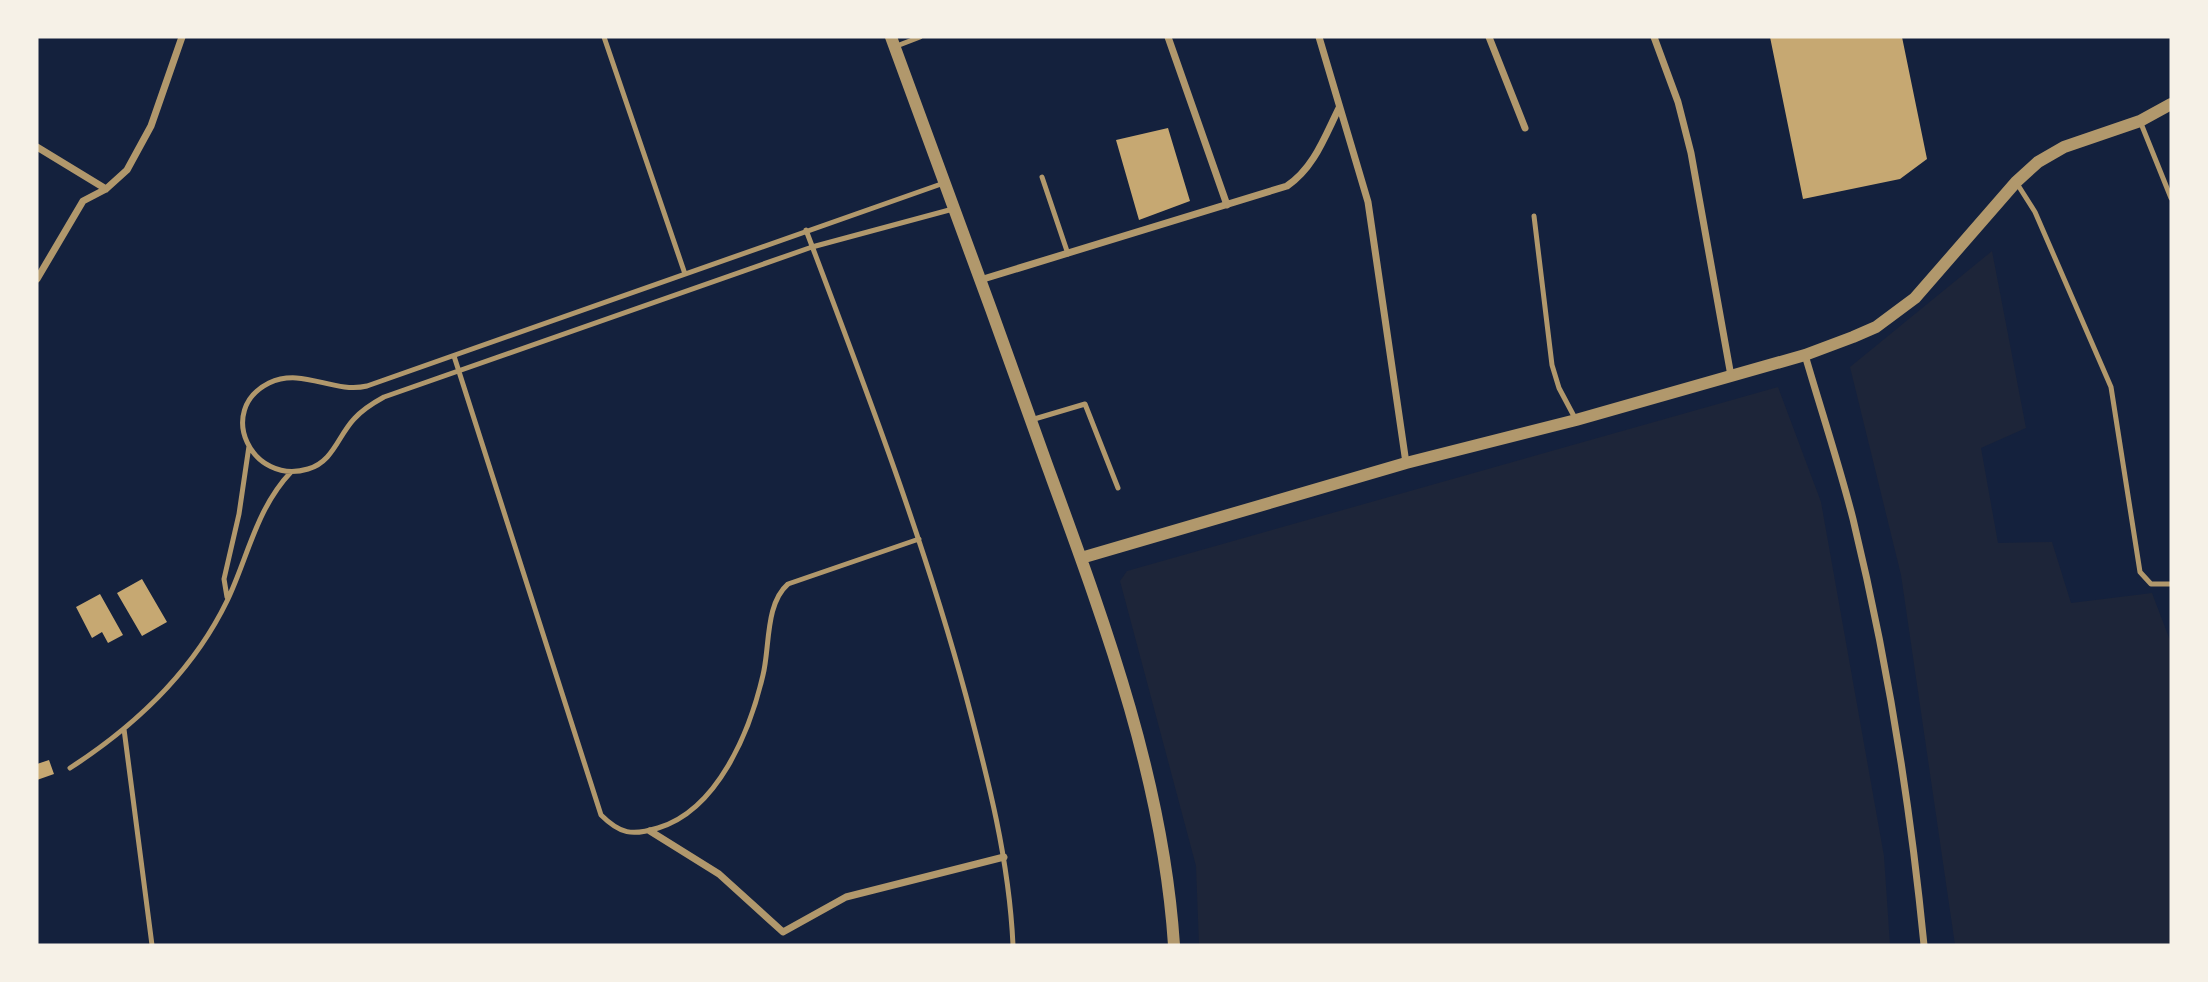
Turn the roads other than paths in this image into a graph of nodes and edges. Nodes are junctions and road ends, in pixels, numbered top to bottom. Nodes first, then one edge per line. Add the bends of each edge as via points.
1 (182, 37) edge
2 (604, 37) edge
3 (920, 37) edge
4 (1168, 37) edge
5 (1319, 37) edge
6 (1489, 37) edge
7 (1654, 37) edge
8 (892, 42) edge
9 (2171, 104) edge
10 (1339, 107) junction
11 (2140, 121) junction
12 (1525, 128) dead end
13 (37, 147) edge
14 (1042, 177) dead end
15 (2016, 182) junction
16 (944, 183) junction
17 (106, 189) junction
18 (2171, 198) edge
19 (1227, 205) junction
20 (954, 209) junction
21 (1534, 216) dead end
22 (806, 230) junction
23 (812, 247) junction
24 (1068, 254) junction
25 (685, 274) junction
26 (37, 279) edge
27 (980, 280) junction
28 (1805, 355) junction
29 (454, 356) junction
30 (459, 370) junction
31 (1731, 376) junction
32 (1031, 420) junction
33 (1576, 420) junction
34 (249, 446) junction
35 (1406, 463) junction
36 (290, 472) junction
37 (1118, 488) dead end
38 (919, 539) junction
39 (1081, 558) junction
40 (2171, 584) edge
41 (228, 600) junction
42 (124, 729) junction
43 (70, 768) dead end
44 (650, 831) junction
45 (1004, 857) junction
46 (152, 945) edge
47 (1013, 945) edge
48 (1174, 945) edge
49 (1924, 945) edge

1 - 17 street via 151,126 127,170
2 - 25 lane
3 - 8 lane
4 - 19 street
5 - 10 street
6 - 12 street
7 - 31 street via 1691,153
8 - 16 street
9 - 11 street
10 - 19 street via 1302,176 1287,186
10 - 35 street via 1368,202
11 - 15 street via 2064,147
11 - 18 lane
13 - 17 street
14 - 24 lane
15 - 28 street via 1915,298 1876,327
15 - 40 lane via 2035,212 2111,387 2140,572 2151,584
16 - 20 street
16 - 22 lane
17 - 26 street via 83,201
19 - 24 street
20 - 23 lane
20 - 27 street
21 - 33 lane via 1552,365
22 - 23 lane
22 - 25 lane
23 - 30 lane
23 - 38 lane
24 - 27 street
25 - 29 lane
27 - 32 street
28 - 31 street
28 - 49 street via 1852,518 1877,629 1900,752
29 - 30 lane
29 - 34 lane via 352,390 297,376 267,384 248,402 242,419
30 - 36 lane via 371,404 355,417 326,460 312,469
30 - 44 lane via 601,815 615,829
31 - 33 street
32 - 37 lane via 1086,404
32 - 39 street
33 - 35 street
34 - 36 lane via 263,463
34 - 41 lane via 224,579
35 - 39 street
36 - 41 lane via 266,504
38 - 44 lane via 780,590 764,675 730,763 698,805 676,823
38 - 45 lane via 947,624
39 - 48 street via 1146,764 1164,852
41 - 42 lane via 173,682
42 - 43 lane
42 - 46 lane
44 - 45 street via 719,874 783,932 846,897
45 - 47 lane

